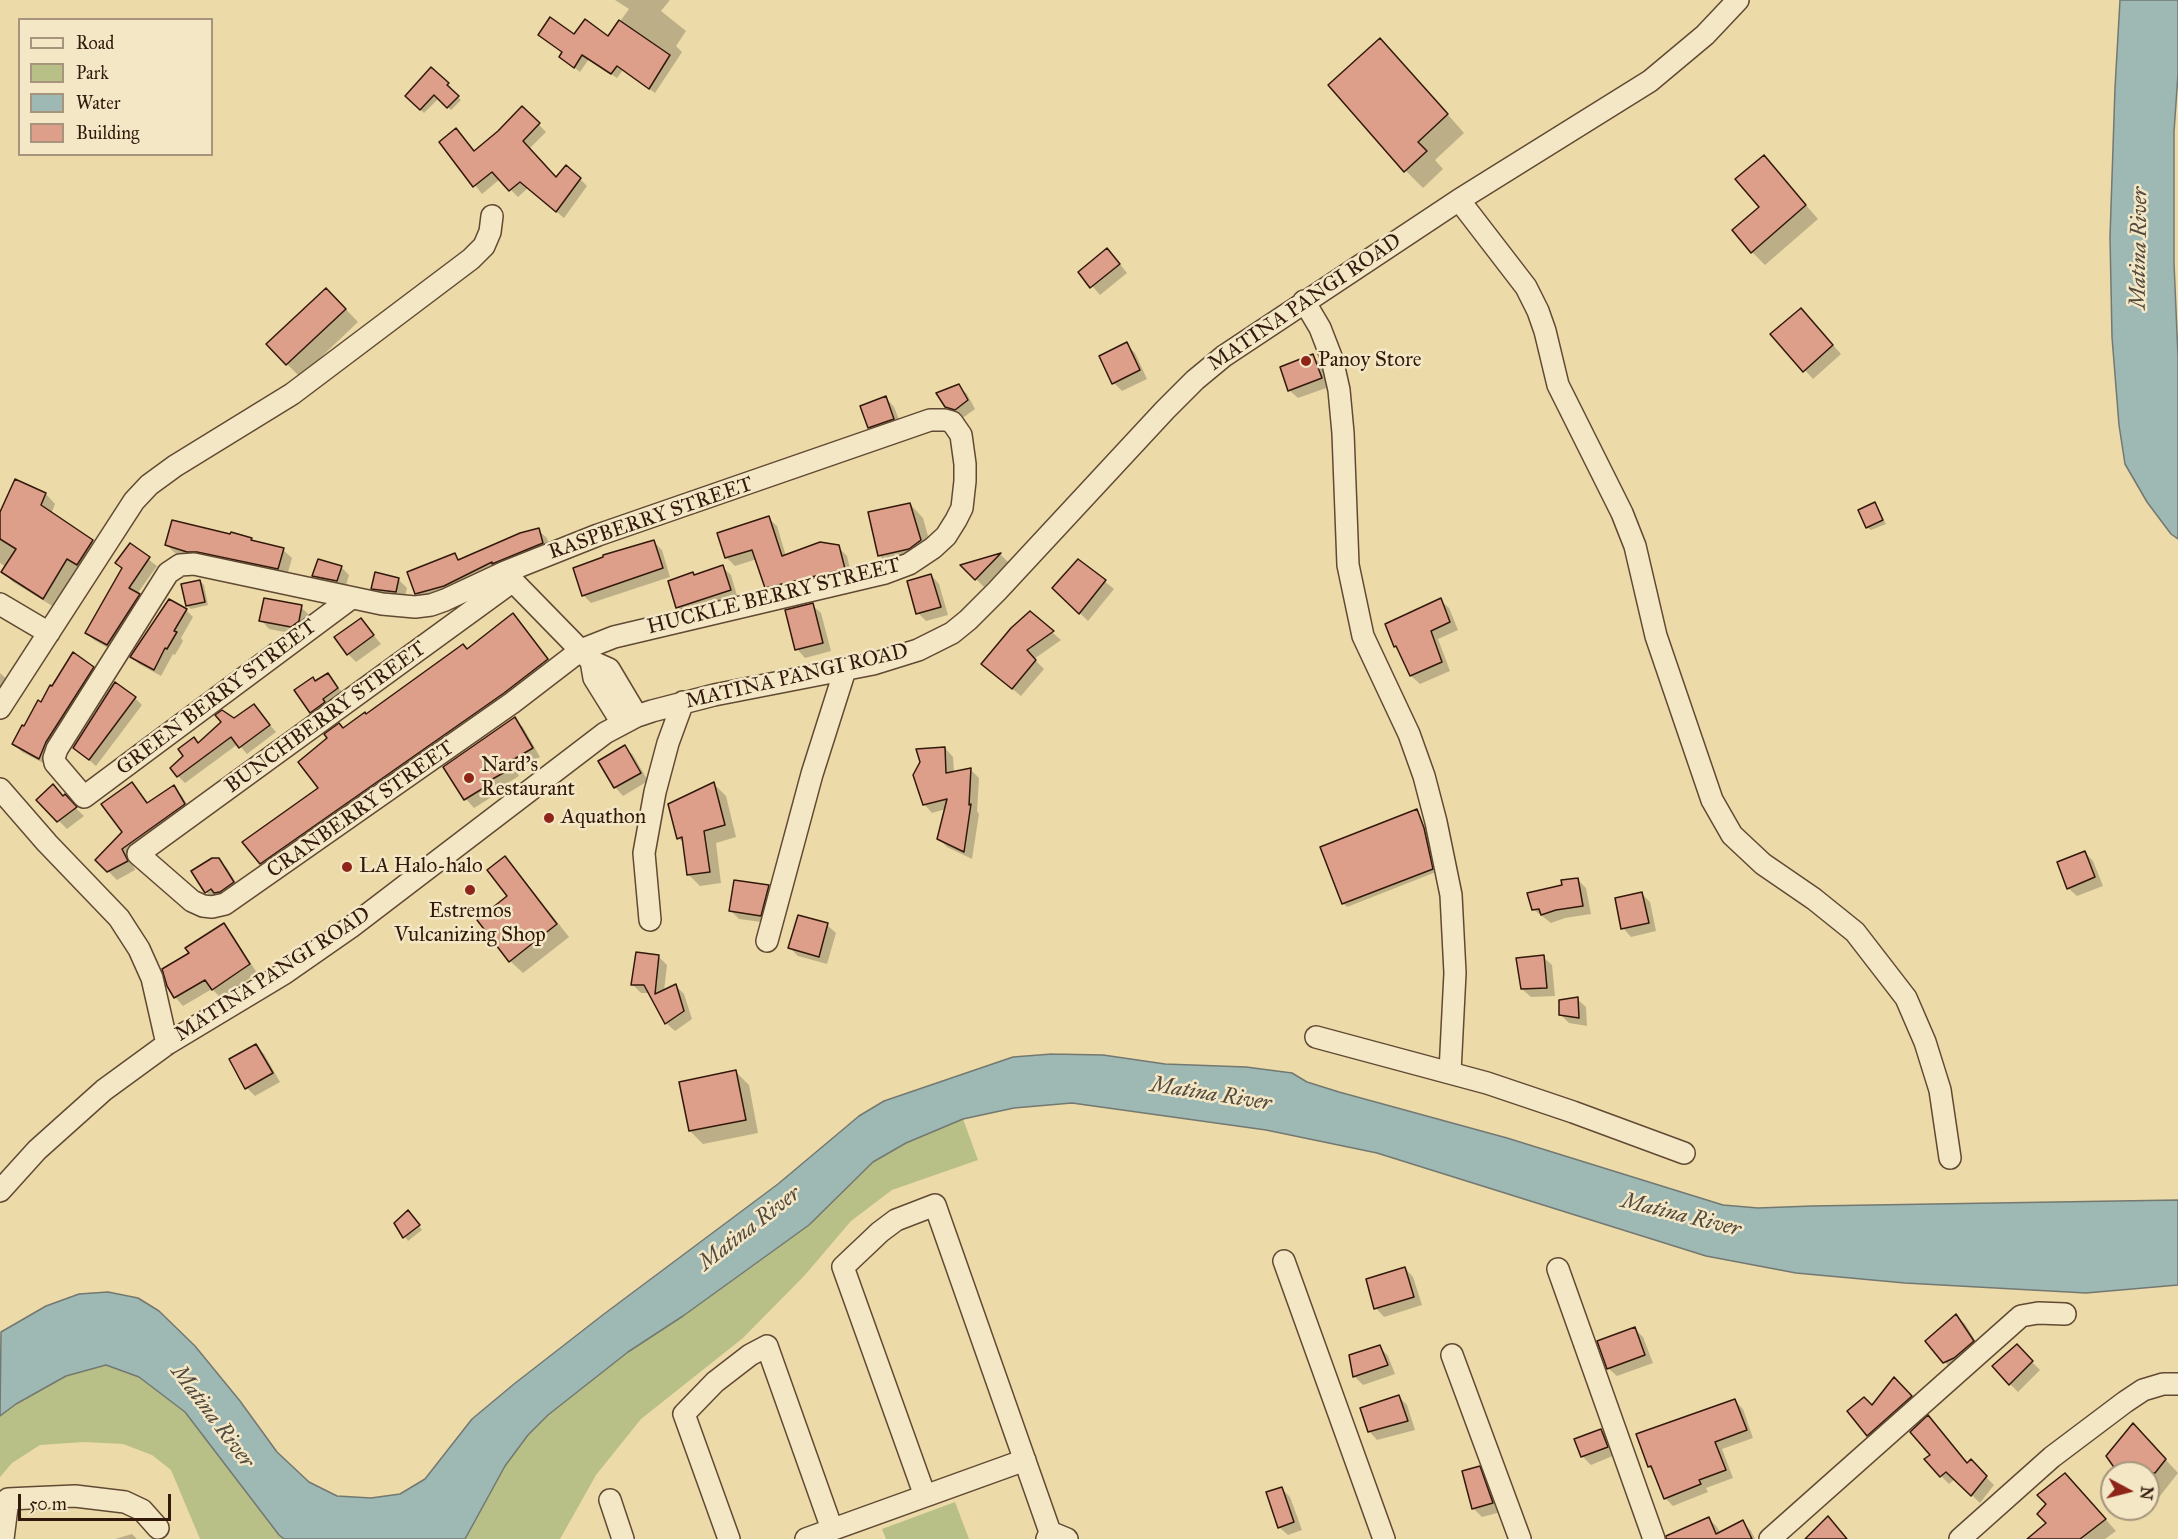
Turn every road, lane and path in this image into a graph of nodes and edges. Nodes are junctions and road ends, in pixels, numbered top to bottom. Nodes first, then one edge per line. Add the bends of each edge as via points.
1 (1738, 0) edge
2 (1459, 200) junction
3 (492, 216) dead end
4 (1304, 301) junction
5 (952, 422) joint
6 (509, 577) junction
7 (350, 599) junction
8 (0, 604) edge
9 (431, 605) junction
10 (444, 632) junction
11 (49, 633) junction
12 (586, 655) junction
13 (845, 670) junction
14 (683, 702) junction
15 (0, 708) edge
16 (630, 720) junction
17 (0, 789) edge
18 (84, 797) joint
19 (138, 854) joint
20 (650, 920) dead end
21 (767, 941) dead end
22 (1316, 1037) dead end
23 (167, 1044) junction
24 (1450, 1072) junction
25 (1684, 1153) dead end
26 (1950, 1158) dead end
27 (0, 1191) edge
28 (1284, 1261) dead end
29 (1558, 1269) dead end
30 (2065, 1314) dead end
31 (1452, 1355) dead end
32 (2178, 1384) edge
33 (1024, 1460) junction
34 (925, 1496) junction
35 (610, 1500) dead end
36 (158, 1528) dead end
37 (832, 1529) junction
38 (1055, 1537) edge
39 (3, 1539) edge
40 (623, 1539) edge
41 (729, 1539) edge
42 (806, 1539) edge
43 (1383, 1539) edge
44 (1520, 1539) edge
45 (1654, 1539) edge
46 (1770, 1539) edge
47 (1960, 1539) edge

1 - 2 street, MATINA PANGI ROAD via 1705,35 1650,81
2 - 4 street, MATINA PANGI ROAD
2 - 26 street via 1526,287 1538,311 1558,386 1635,546 1656,636 1712,800 1732,834 1763,864 1855,932 1906,998 1940,1090
3 - 11 street via 484,246 471,259 292,394 149,485 134,501
4 - 13 street, MATINA PANGI ROAD via 1195,380 952,633 918,650
4 - 24 street via 1320,328 1339,390 1348,565 1363,636 1409,734 1424,776 1451,895 1455,973
5 - 6 street, RASPBERRY STREET via 930,420 637,521
5 - 12 street, HUCKLE BERRY STREET via 964,449 966,481 962,508 946,536 921,558 885,573 615,636
6 - 9 street, RASPBERRY STREET
6 - 10 street, BUNCHBERRY STREET
6 - 12 street
7 - 9 street, RASPBERRY STREET via 402,606
7 - 18 street, GREEN BERRY STREET
7 - 18 street, RASPBERRY STREET via 194,564 168,573 57,749 54,758 58,766
8 - 11 street
9 - 10 street
10 - 19 street, BUNCHBERRY STREET
11 - 15 street
12 - 16 street via 594,678
12 - 19 street, CRANBERRY STREET via 225,904 212,908 192,901
13 - 14 street, MATINA PANGI ROAD
13 - 21 street
14 - 16 street, MATINA PANGI ROAD
14 - 20 street via 655,792 644,853
16 - 23 street, MATINA PANGI ROAD via 595,740 344,933
17 - 23 street via 119,918 140,949 152,978
22 - 24 street
23 - 27 street, MATINA PANGI ROAD via 69,1120
24 - 25 street via 1523,1094
28 - 43 street
29 - 45 street
30 - 46 street via 2021,1316
31 - 44 street
32 - 47 street via 2143,1390 2125,1402 2052,1456
33 - 34 street
33 - 34 street via 935,1204 896,1220 843,1267
33 - 38 street
34 - 37 street
35 - 40 street
36 - 39 street via 142,1510 125,1502 75,1496 28,1497 8,1499
37 - 41 street via 767,1346 715,1382 684,1414
37 - 42 street

